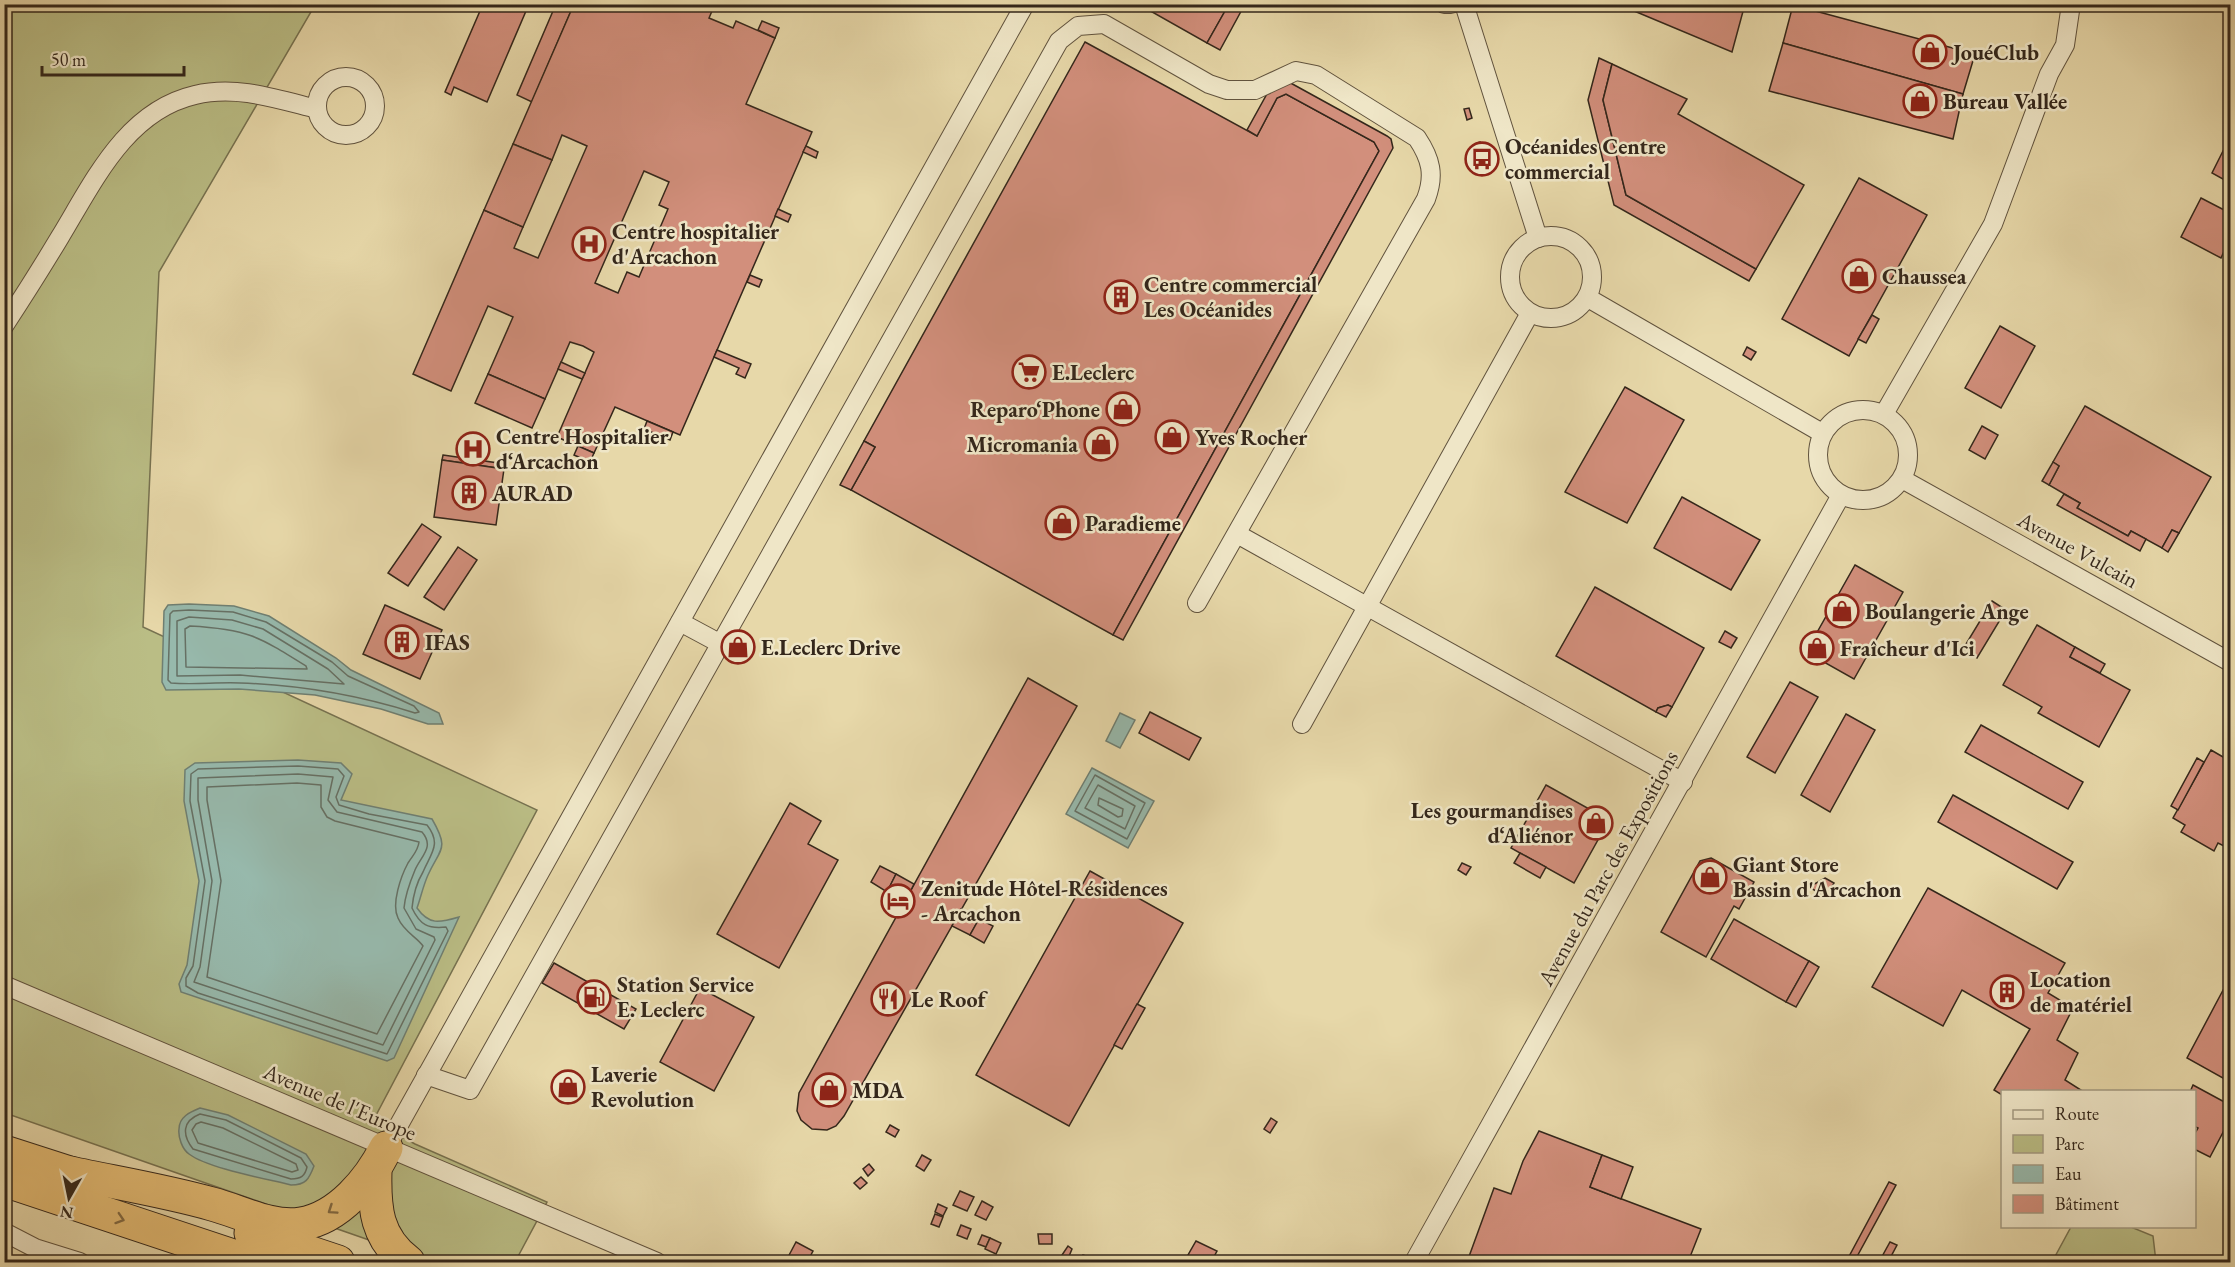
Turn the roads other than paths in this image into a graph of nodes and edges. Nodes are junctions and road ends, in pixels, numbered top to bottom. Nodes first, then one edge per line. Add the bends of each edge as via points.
1 (1025, 4) edge
2 (1444, 4) edge
3 (1451, 4) edge
4 (1464, 4) edge
5 (2071, 4) edge
6 (317, 109) dead end
7 (1538, 238) junction
8 (1588, 297) junction
9 (1530, 313) junction
10 (4, 326) edge
11 (1884, 414) junction
12 (1822, 433) junction
13 (1902, 479) junction
14 (1841, 495) junction
15 (1237, 534) junction
16 (1197, 603) dead end
17 (1367, 606) junction
18 (680, 622) junction
19 (721, 644) junction
20 (2230, 663) edge
21 (1302, 724) dead end
22 (1683, 782) junction
23 (4, 984) edge
24 (426, 1075) junction
25 (4, 1152) edge
26 (380, 1159) junction
27 (70, 1173) junction
28 (4, 1180) edge
29 (4, 1232) edge
30 (80, 1263) edge
31 (250, 1263) edge
32 (338, 1263) edge
33 (408, 1263) edge
34 (657, 1263) edge
35 (1414, 1263) edge

1 - 18 street
2 - 3 street
4 - 7 street
5 - 11 street via 2065,45 2049,74 1993,224
6 - 10 street via 256,93 226,91 196,94 136,126 105,163
7 - 8 street via 1563,237 1583,251 1593,274
7 - 9 street via 1517,254 1511,273 1513,292
8 - 9 street via 1579,308 1562,317
8 - 12 street
9 - 17 street
11 - 12 street via 1849,411
11 - 13 street via 1902,432 1908,446
12 - 14 street via 1817,457 1820,472
13 - 14 street via 1883,496 1868,501
13 - 20 street, Avenue Vulcain
14 - 22 street, Avenue du Parc des Expositions
15 - 16 street
15 - 17 street
15 - 19 street via 1426,199 1432,183 1428,154 1417,138 1316,75 1296,70 1255,90 1227,90 1209,84 1104,24 1078,26 1059,41
17 - 21 street
17 - 22 street
18 - 19 street
18 - 24 street
19 - 24 street via 470,1090
22 - 35 street, Avenue du Parc des Expositions
23 - 26 street, Avenue de l'Europe
24 - 26 street
25 - 27 highway
26 -> 27 highway via 336,1209 300,1224 276,1223 211,1203
26 - 33 highway via 374,1205 378,1224 387,1241
26 - 34 street, Avenue de l'Europe
27 - 32 highway
28 -> 31 highway
29 - 30 street via 35,1248

